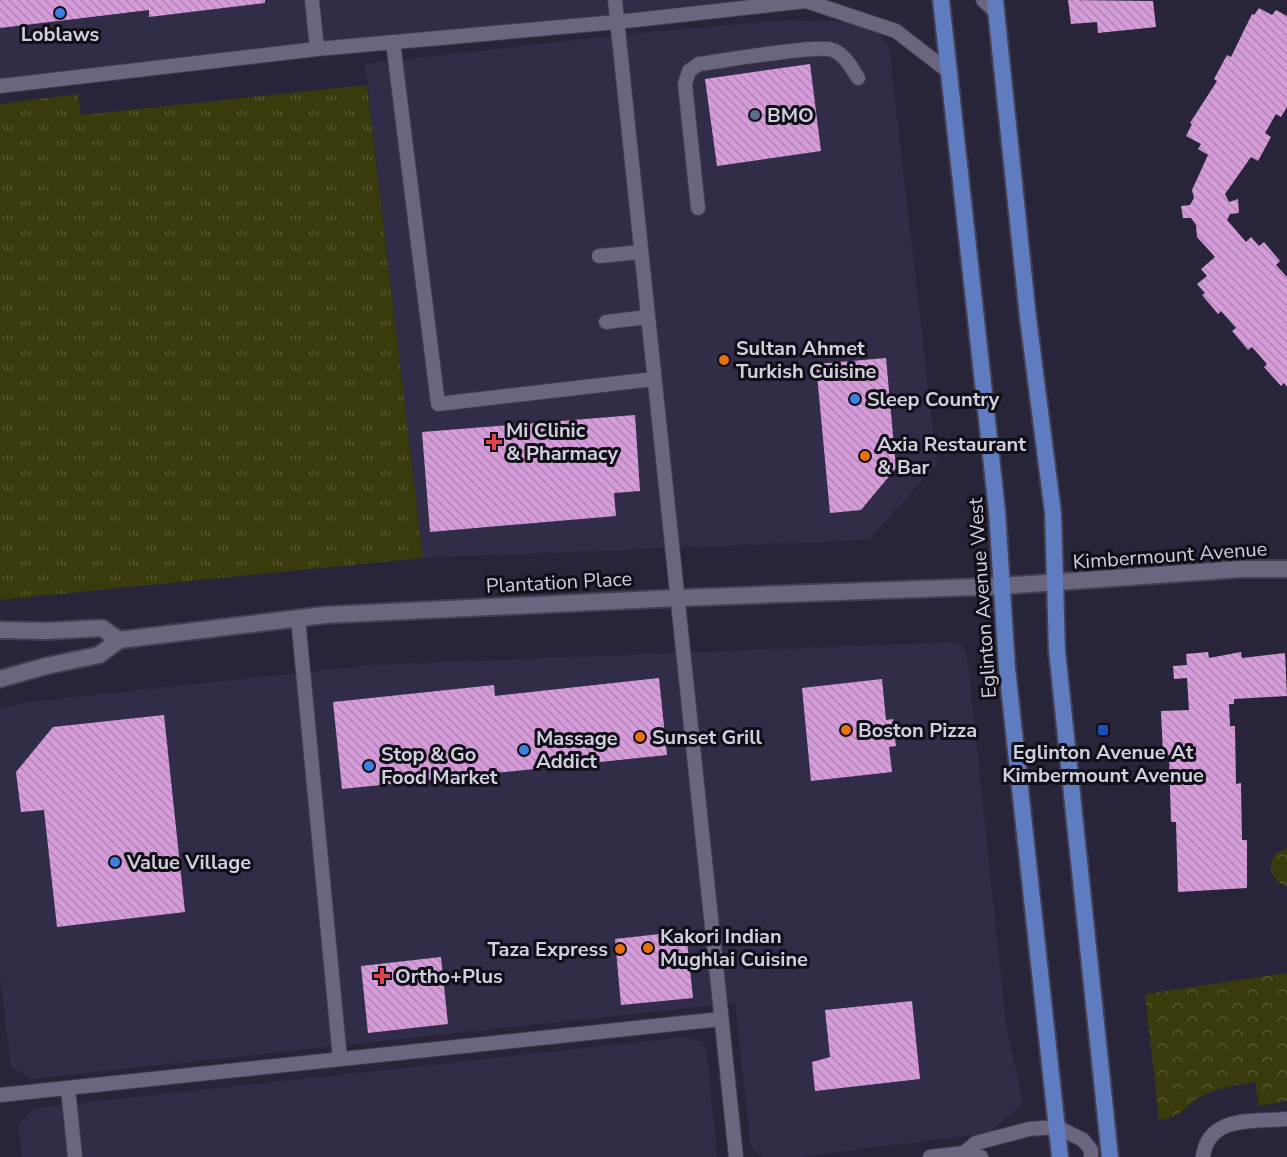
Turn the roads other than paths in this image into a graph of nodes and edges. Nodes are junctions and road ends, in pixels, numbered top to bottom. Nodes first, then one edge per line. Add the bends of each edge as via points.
1 (312, 0) edge
2 (615, 0) edge
3 (941, 0) edge
4 (983, 0) edge
5 (812, 1) edge
6 (995, 6) edge
7 (617, 22) junction
8 (393, 42) junction
9 (317, 49) junction
10 (949, 72) junction
11 (858, 78) dead end
12 (0, 86) edge
13 (698, 208) dead end
14 (641, 252) junction
15 (598, 256) dead end
16 (648, 317) junction
17 (606, 322) dead end
18 (654, 379) junction
19 (1287, 569) edge
20 (1055, 584) junction
21 (1002, 586) junction
22 (677, 598) junction
23 (298, 618) junction
24 (0, 630) edge
25 (119, 640) junction
26 (0, 680) edge
27 (721, 1019) junction
28 (340, 1059) junction
29 (68, 1088) junction
30 (0, 1095) edge
31 (1287, 1119) edge
32 (1057, 1127) junction
33 (964, 1153) junction
34 (75, 1157) edge
35 (736, 1157) edge
36 (930, 1157) edge
37 (981, 1157) edge
38 (1060, 1157) edge
39 (1091, 1157) edge
40 (1110, 1157) edge
41 (1203, 1157) edge

1 - 9 lane
2 - 7 lane
3 - 10 main road, Eglinton Avenue West
4 - 6 lane
5 - 7 lane
5 - 10 lane via 896,31
6 - 20 main road via 1053,513
7 - 8 lane
7 - 14 lane
8 - 9 lane
8 - 18 lane via 438,404
9 - 12 lane
10 - 21 main road, Eglinton Avenue West
11 - 13 lane via 850,63 833,50 699,64 689,71 685,84
14 - 15 lane
14 - 16 lane
16 - 17 lane
16 - 18 lane
18 - 22 lane
19 - 20 street, Kimbermount Avenue
20 - 21 street, Kimbermount Avenue
20 - 40 main road via 1057,651
21 - 22 street, Plantation Place
21 - 32 main road, Eglinton Avenue West via 1007,668
22 - 23 street, Plantation Place
22 - 27 lane
23 - 25 street, Plantation Place
23 - 28 lane
24 - 25 street via 102,628
25 - 26 street, Plantation Place via 99,655
27 - 28 lane
27 - 35 lane
28 - 29 lane
29 - 30 lane
29 - 34 lane
31 - 41 lane via 1223,1124 1204,1143
32 - 33 lane via 1029,1129 976,1143
32 - 38 main road, Eglinton Avenue West
32 - 39 lane via 1083,1140
33 - 36 lane
33 - 37 lane

